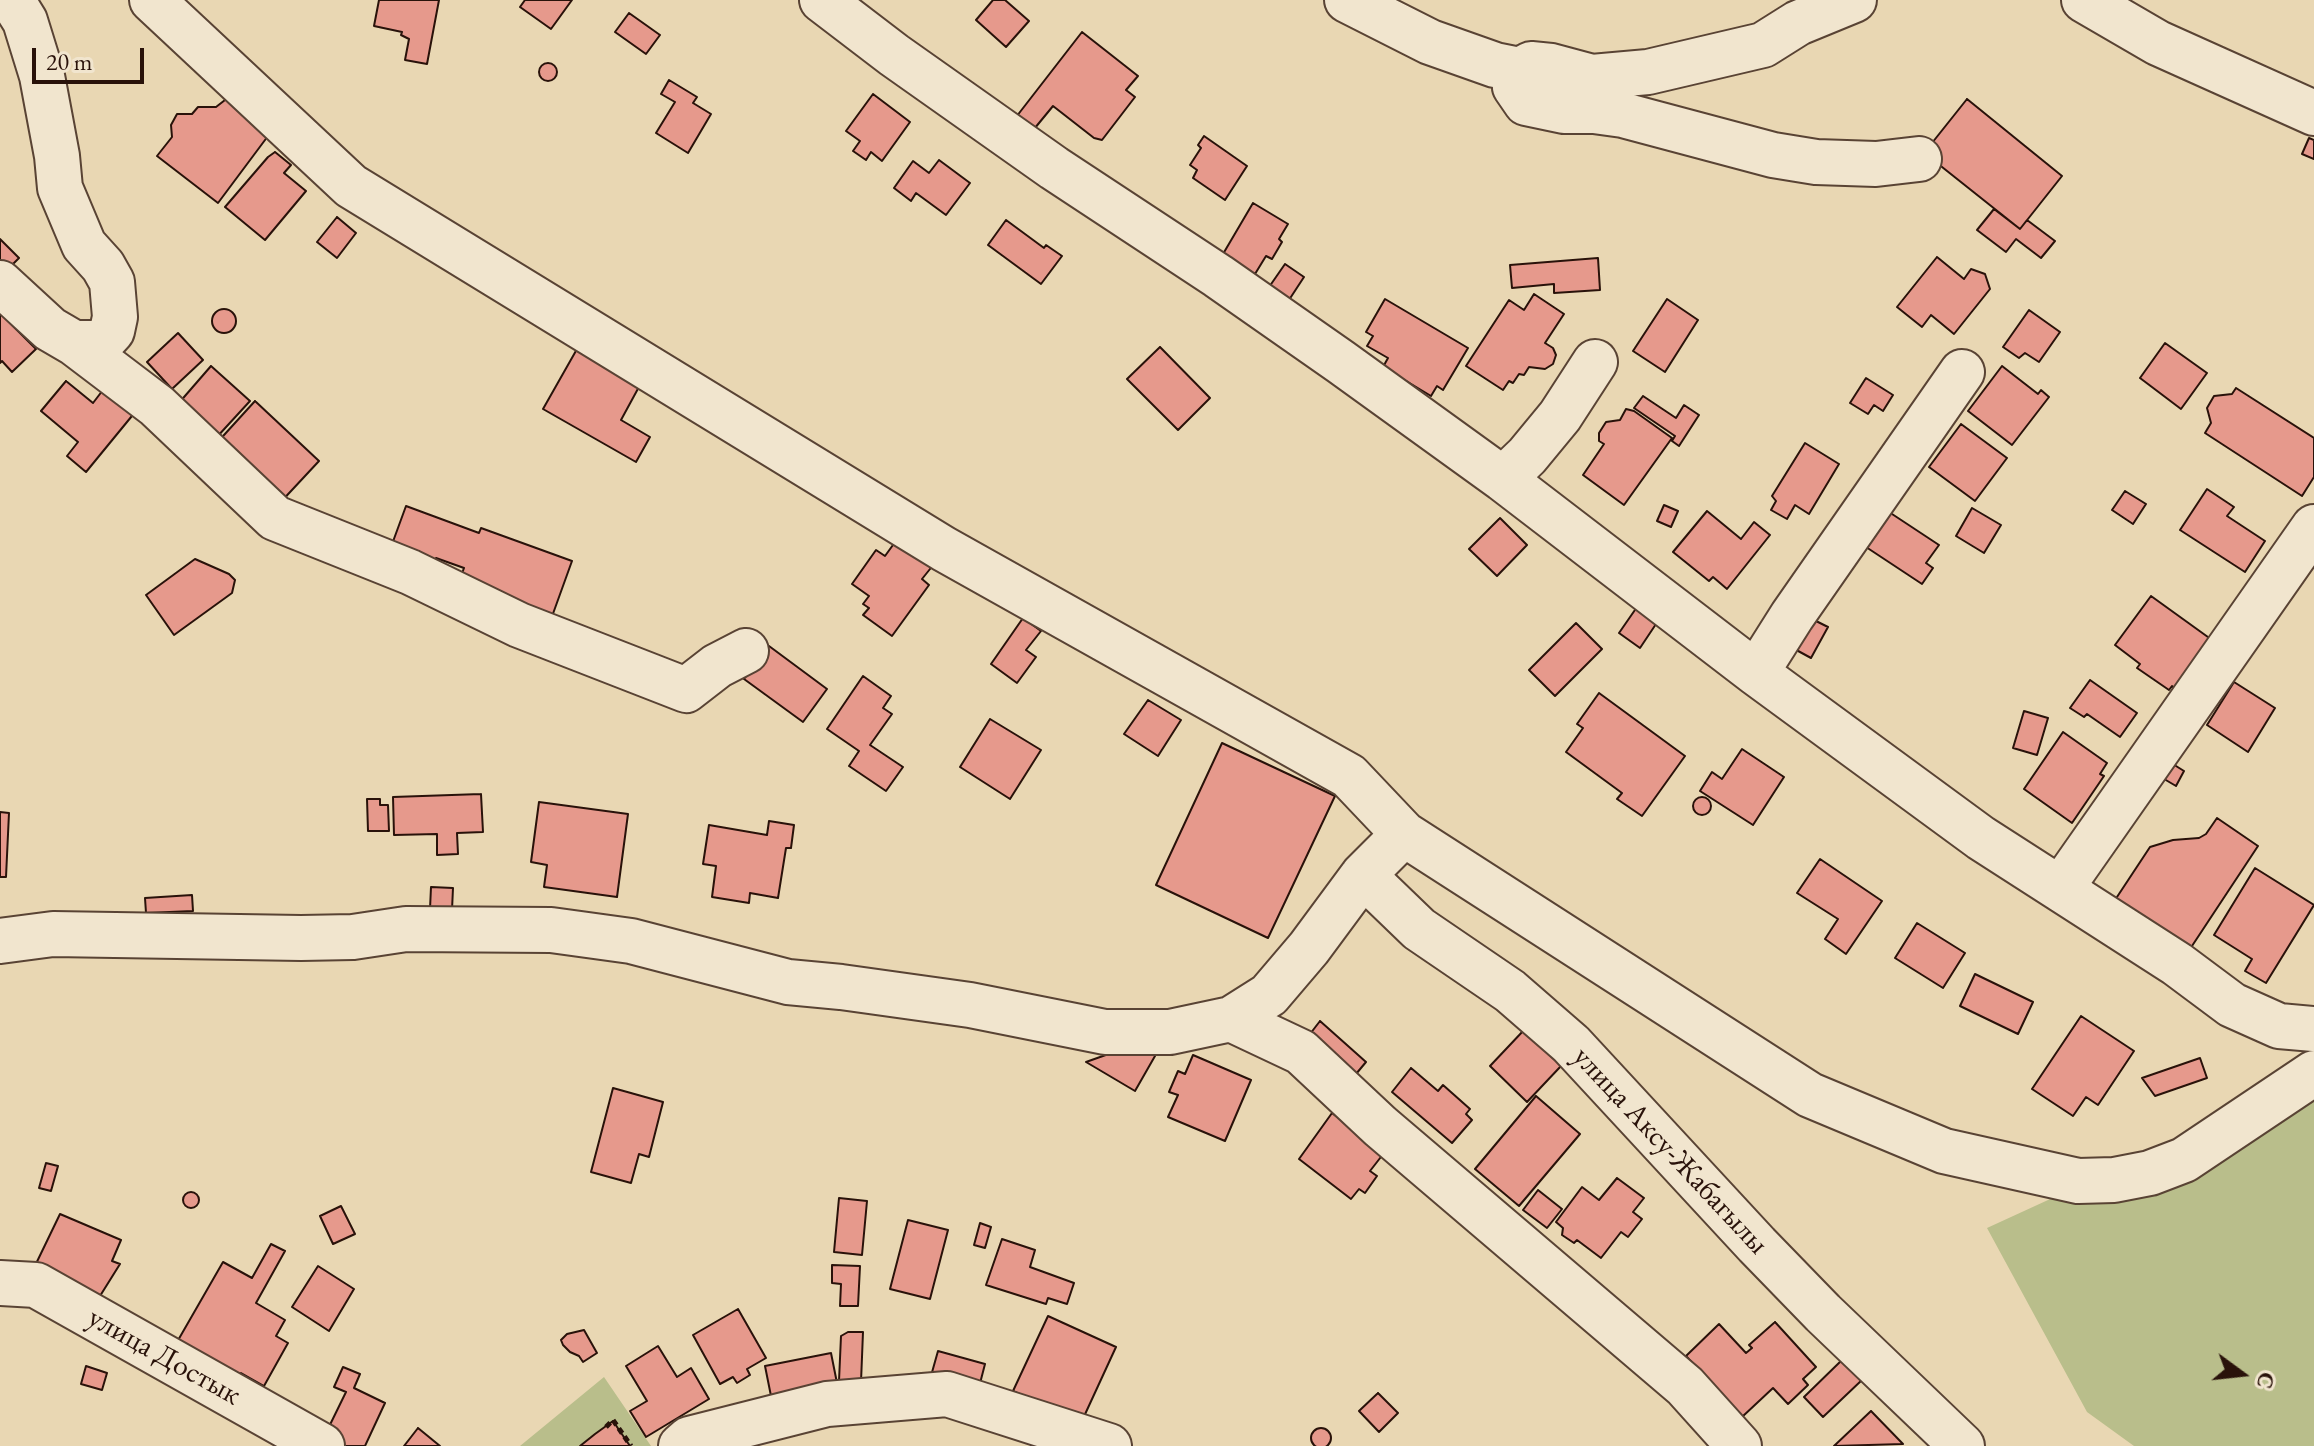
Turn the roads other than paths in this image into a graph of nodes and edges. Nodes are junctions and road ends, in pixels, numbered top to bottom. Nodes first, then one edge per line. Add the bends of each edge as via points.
1 (12, 0) edge
2 (152, 0) edge
3 (822, 0) edge
4 (1347, 0) edge
5 (1854, 0) edge
6 (2084, 0) edge
7 (1520, 70) junction
8 (2314, 113) edge
9 (1919, 159) dead end
10 (0, 283) edge
11 (115, 317) junction
12 (74, 343) junction
13 (1595, 362) dead end
14 (1962, 372) dead end
15 (133, 388) junction
16 (1503, 479) junction
17 (2314, 527) edge
18 (746, 651) dead end
19 (1756, 673) junction
20 (1404, 834) junction
21 (1363, 875) junction
22 (2061, 888) junction
23 (0, 941) edge
24 (1269, 995) junction
25 (1231, 1019) junction
26 (2314, 1029) edge
27 (1301, 1052) junction
28 (2314, 1073) edge
29 (0, 1283) edge
30 (322, 1446) edge
31 (681, 1446) edge
32 (1109, 1446) edge
33 (1739, 1446) edge
34 (1962, 1446) edge

1 - 11 street via 25,21 42,76 60,188 84,245 112,282
2 - 20 street via 351,186 944,549 1349,776
3 - 16 street
4 - 7 street via 1430,42
5 - 7 street via 1798,23 1763,45 1702,62 1592,77 1531,64
6 - 8 street via 2158,43
7 - 9 street via 1515,87 1526,103 1623,115 1816,162
10 - 12 street via 50,329
11 - 12 street via 101,343
11 - 15 street
12 - 15 street
13 - 16 street via 1560,416
14 - 19 street
15 - 18 street via 275,518 410,572 519,625 686,690
16 - 19 street
17 - 22 street
19 - 22 street via 1981,838
20 - 21 street
20 - 28 street via 1810,1095 1944,1151 2078,1181 2150,1173 2184,1160
21 - 24 street
21 - 34 street, улица Аксу-Жабагылы via 1419,929 1510,991 1571,1044 1768,1256
22 - 26 street via 2232,1005 2279,1026
23 - 25 street via 53,934 301,938 406,929 551,930 631,941 788,982 970,1005 1105,1032 1170,1032
24 - 25 street
24 - 27 street via 1274,1017
25 - 27 street
27 - 33 street via 1685,1386
29 - 30 street, улица Достык via 36,1285
31 - 32 street via 689,1439 827,1404 947,1394

